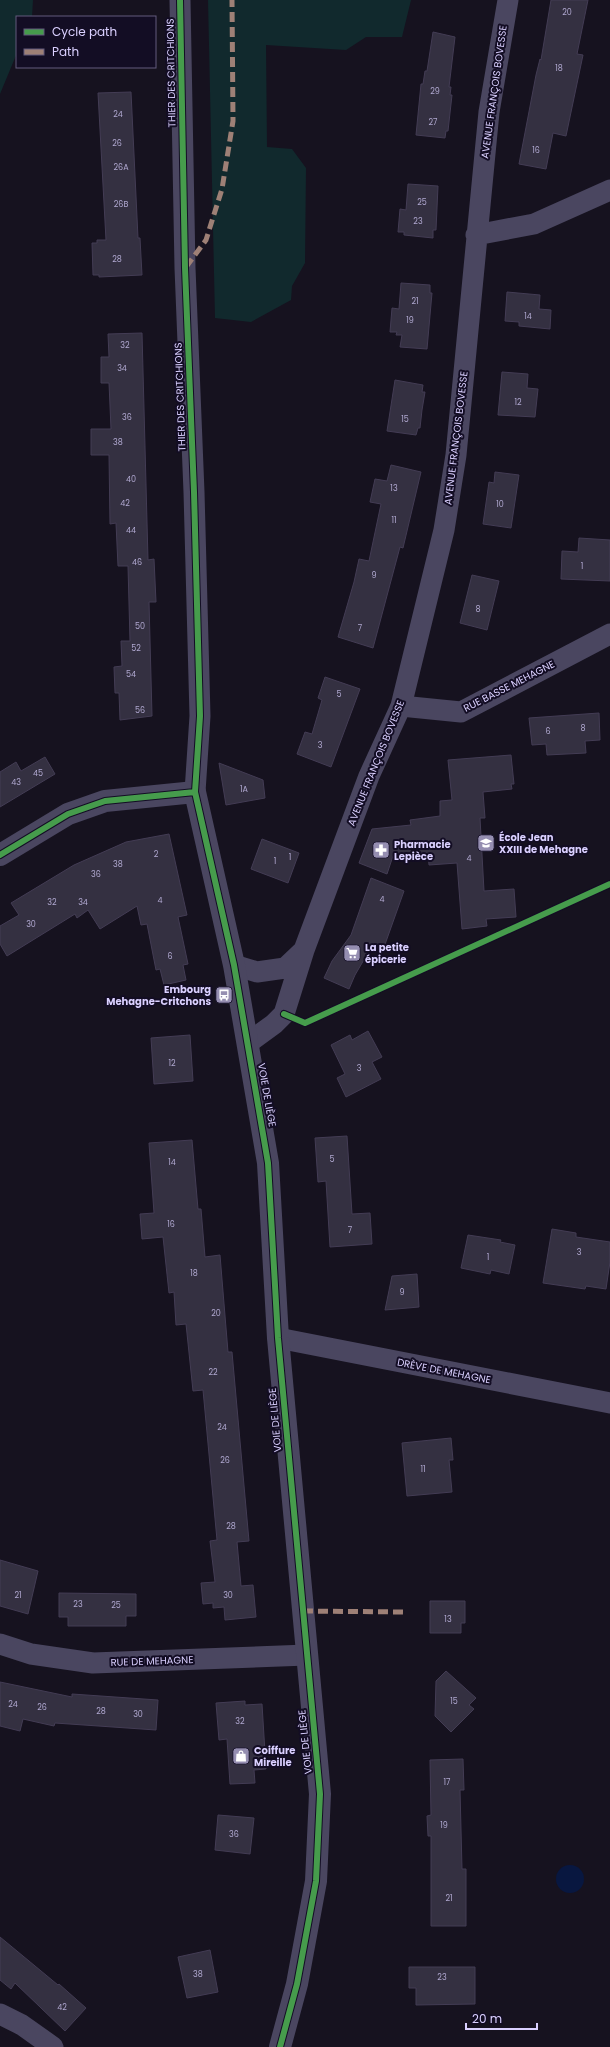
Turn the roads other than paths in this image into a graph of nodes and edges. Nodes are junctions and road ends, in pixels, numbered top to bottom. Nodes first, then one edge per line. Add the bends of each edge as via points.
1 (180, 0) edge
2 (508, 0) edge
3 (610, 190) edge
4 (476, 235) junction
5 (610, 634) edge
6 (401, 706) junction
7 (195, 792) junction
8 (0, 855) edge
9 (304, 950) junction
10 (234, 965) junction
11 (248, 1043) junction
12 (278, 1338) junction
13 (610, 1403) edge
14 (0, 1644) edge
15 (307, 1655) junction
16 (0, 2014) edge
17 (53, 2047) edge
18 (280, 2047) edge

1 - 7 street, THIER DES CRITCHIONS via 185,268 200,716
2 - 4 street, AVENUE FRANÇOIS BOVESSE via 489,112
3 - 4 street via 534,224
4 - 6 street, AVENUE FRANÇOIS BOVESSE via 456,454 444,530
5 - 6 street, RUE BASSE MEHAGNE via 461,712
6 - 9 street, AVENUE FRANÇOIS BOVESSE via 369,776
7 - 8 street via 105,801 68,814
7 - 10 street, VOIE DE LIÈGE
9 - 10 street, AVENUE FRANÇOIS BOVESSE via 285,968 257,972
9 - 11 street, AVENUE FRANÇOIS BOVESSE via 284,1014
10 - 11 street, VOIE DE LIÈGE
11 - 12 street, VOIE DE LIÈGE via 268,1163
12 - 13 street, DRÈVE DE MEHAGNE
12 - 15 street, VOIE DE LIÈGE
14 - 15 street, RUE DE MEHAGNE via 31,1654 92,1663
15 - 18 street, VOIE DE LIÈGE via 320,1794 316,1881 297,1984
16 - 17 street via 22,2025

